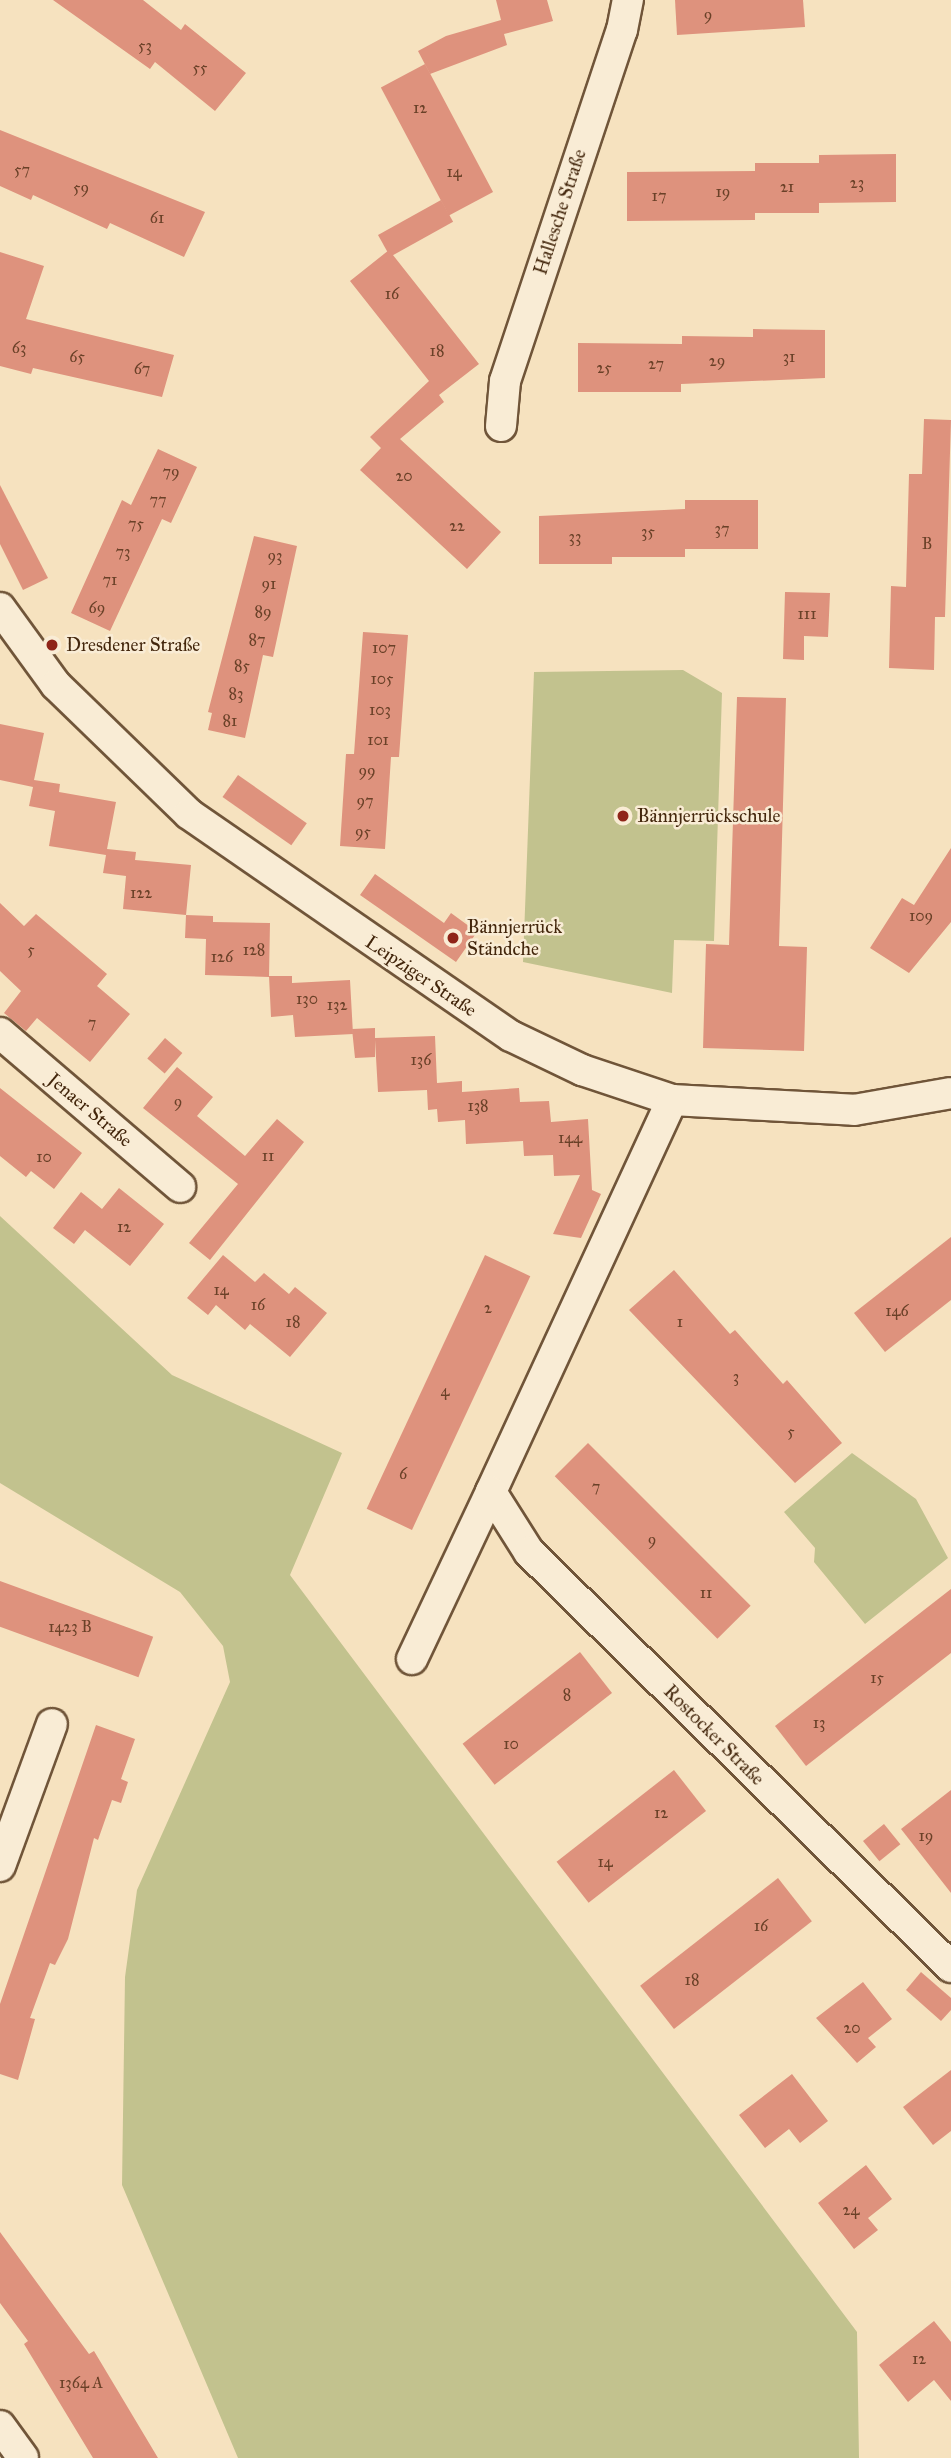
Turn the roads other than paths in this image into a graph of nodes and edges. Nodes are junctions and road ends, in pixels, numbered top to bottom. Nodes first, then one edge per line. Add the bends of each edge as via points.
1 (628, 0) edge
2 (500, 426) dead end
3 (0, 608) edge
4 (0, 1033) edge
5 (951, 1093) edge
6 (672, 1100) junction
7 (180, 1186) dead end
8 (491, 1492) junction
9 (412, 1660) dead end
10 (52, 1724) dead end
11 (0, 1866) edge
12 (951, 1967) edge
13 (0, 2426) edge
14 (23, 2458) edge

1 - 2 street, Hallesche Straße via 622,30 505,381
3 - 6 street, Leipziger Straße via 56,685 190,814 511,1036 582,1070
4 - 7 street, Jenaer Straße
5 - 6 street, Leipziger Straße via 854,1110
6 - 8 street
8 - 9 street
8 - 12 street, Rostocker Straße via 529,1552
10 - 11 street
13 - 14 street

